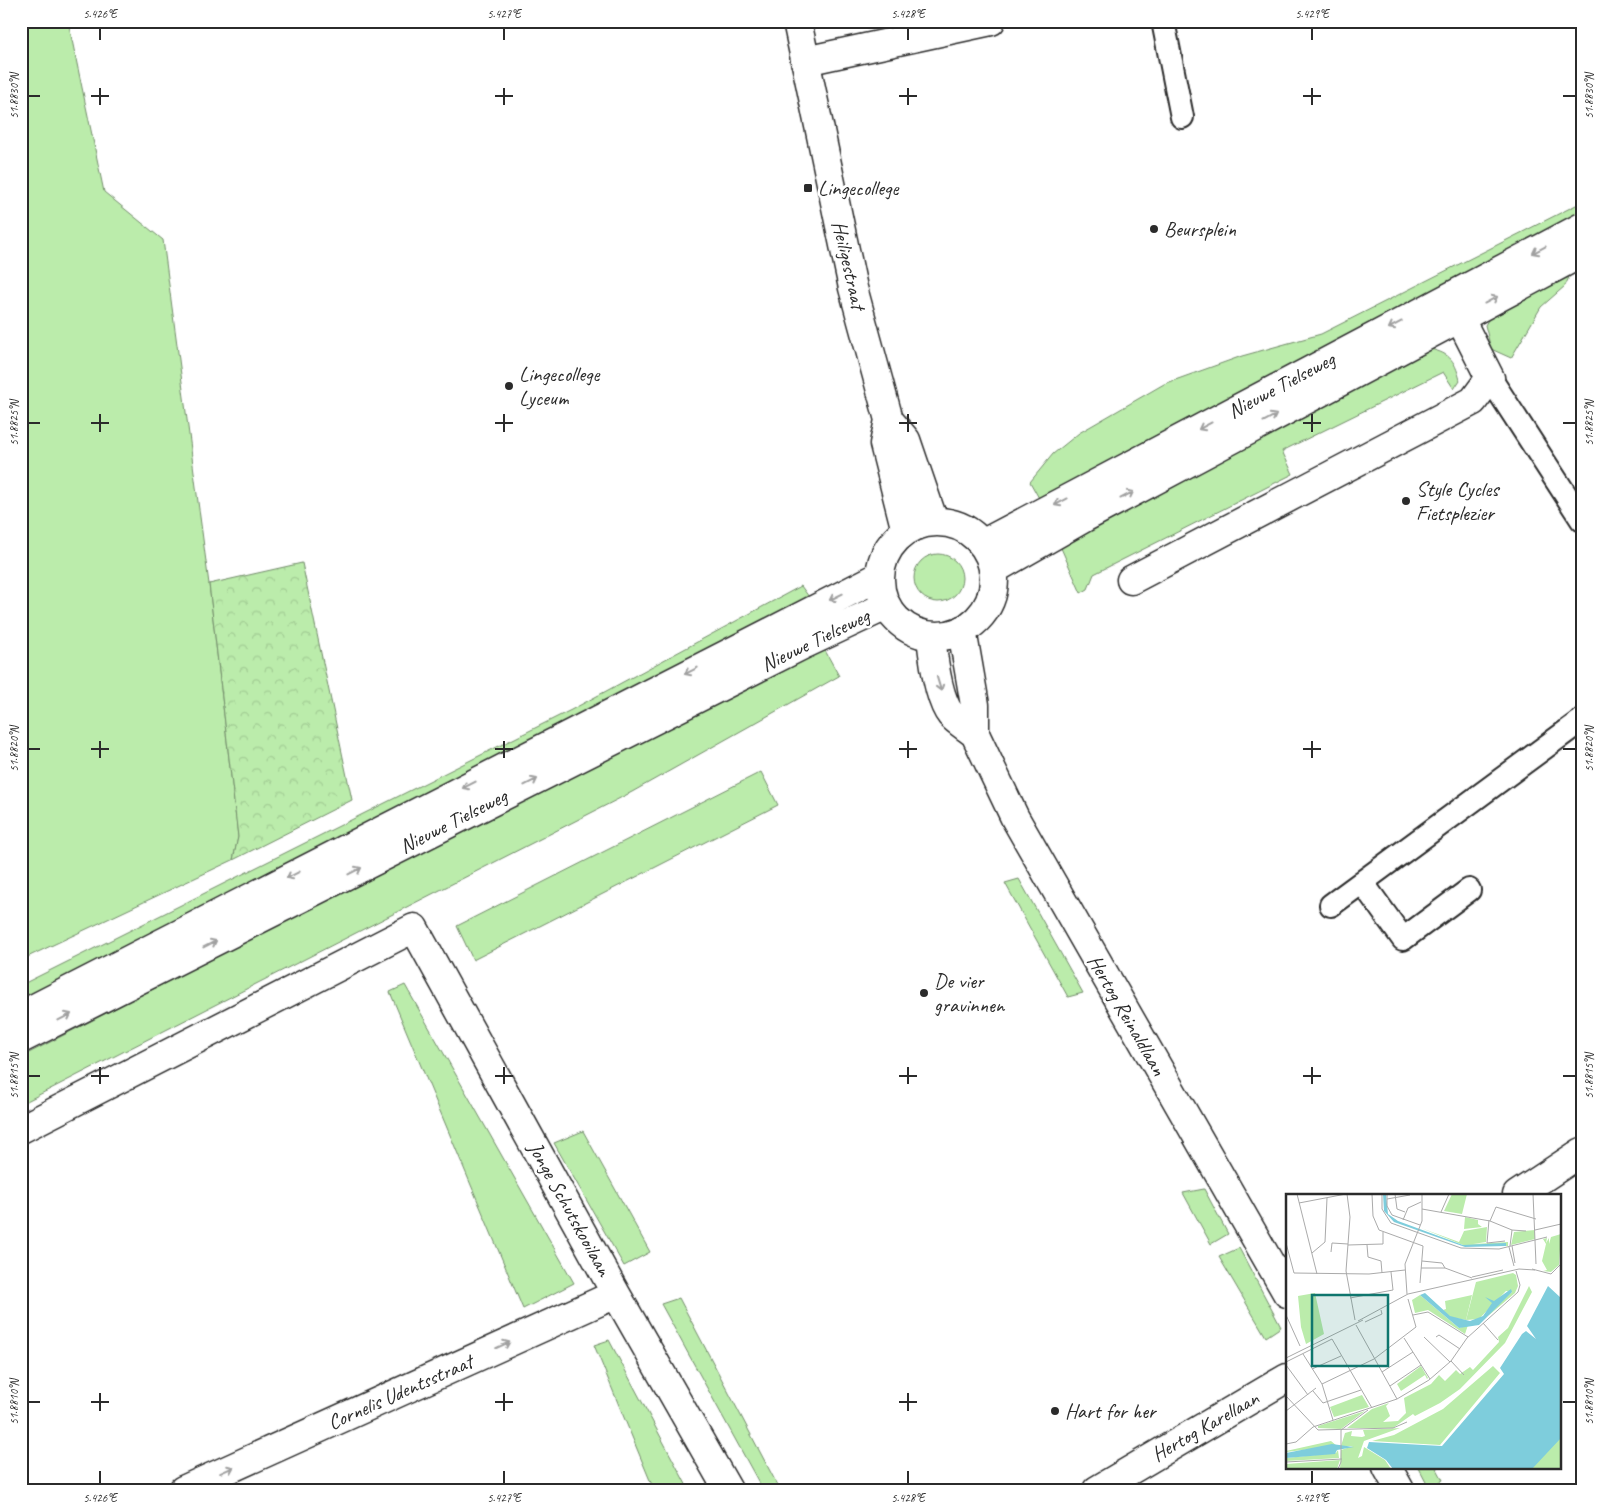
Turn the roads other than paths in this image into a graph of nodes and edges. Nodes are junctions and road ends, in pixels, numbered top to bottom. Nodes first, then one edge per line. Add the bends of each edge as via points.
1 (798, 21) edge
2 (991, 21) edge
3 (1163, 21) edge
4 (804, 61) junction
5 (1182, 117) dead end
6 (1582, 227) edge
7 (1582, 253) edge
8 (1459, 317) junction
9 (1490, 378) junction
10 (889, 420) junction
11 (1582, 520) edge
12 (934, 522) junction
13 (906, 531) junction
14 (982, 544) junction
15 (993, 570) junction
16 (880, 576) junction
17 (1131, 580) dead end
18 (886, 606) junction
19 (962, 630) junction
20 (931, 636) junction
21 (1582, 720) edge
22 (976, 734) junction
23 (1362, 882) junction
24 (1469, 890) dead end
25 (1331, 905) dead end
26 (21, 1015) edge
27 (21, 1039) edge
28 (21, 1129) edge
29 (1582, 1152) edge
30 (1519, 1194) edge
31 (1286, 1291) edge
32 (616, 1294) junction
33 (1286, 1379) edge
34 (1388, 1468) edge
35 (183, 1490) edge
36 (728, 1490) edge
37 (1097, 1490) edge
38 (1400, 1490) edge

1 - 4 street, Heiligestraat
2 - 4 street
3 - 5 lane
4 - 10 street, Heiligestraat via 853,288
6 -> 14 street, Nieuwe Tielseweg
8 -> 7 street, Nieuwe Tielseweg
8 - 9 street
15 -> 8 street, Nieuwe Tielseweg
9 - 11 lane
9 - 17 street via 1473,401
10 - 12 street, Heiligestraat via 906,440
10 - 13 street, Heiligestraat via 884,444
12 - 13 street
12 - 14 street via 960,527
13 - 16 street via 886,553
14 - 15 street
15 - 19 street via 993,585 987,605 974,622
16 - 18 street
16 -> 26 street, Nieuwe Tielseweg
18 - 20 street via 902,625
27 -> 18 street, Nieuwe Tielseweg
19 - 20 street
19 - 22 street, Hertog Reinaldlaan via 976,705
20 -> 22 street, Hertog Reinaldlaan via 939,685 950,714
21 - 23 lane
22 - 31 street, Hertog Reinaldlaan via 1015,818
23 - 24 lane via 1402,939
23 - 25 lane
28 - 32 street, Jonge Schutskooilaan via 414,928
29 - 30 street
35 -> 32 street, Cornelis Udentsstraat
32 - 36 street, Jonge Schutskooilaan
33 - 37 street, Hertog Karellaan
34 - 38 street

